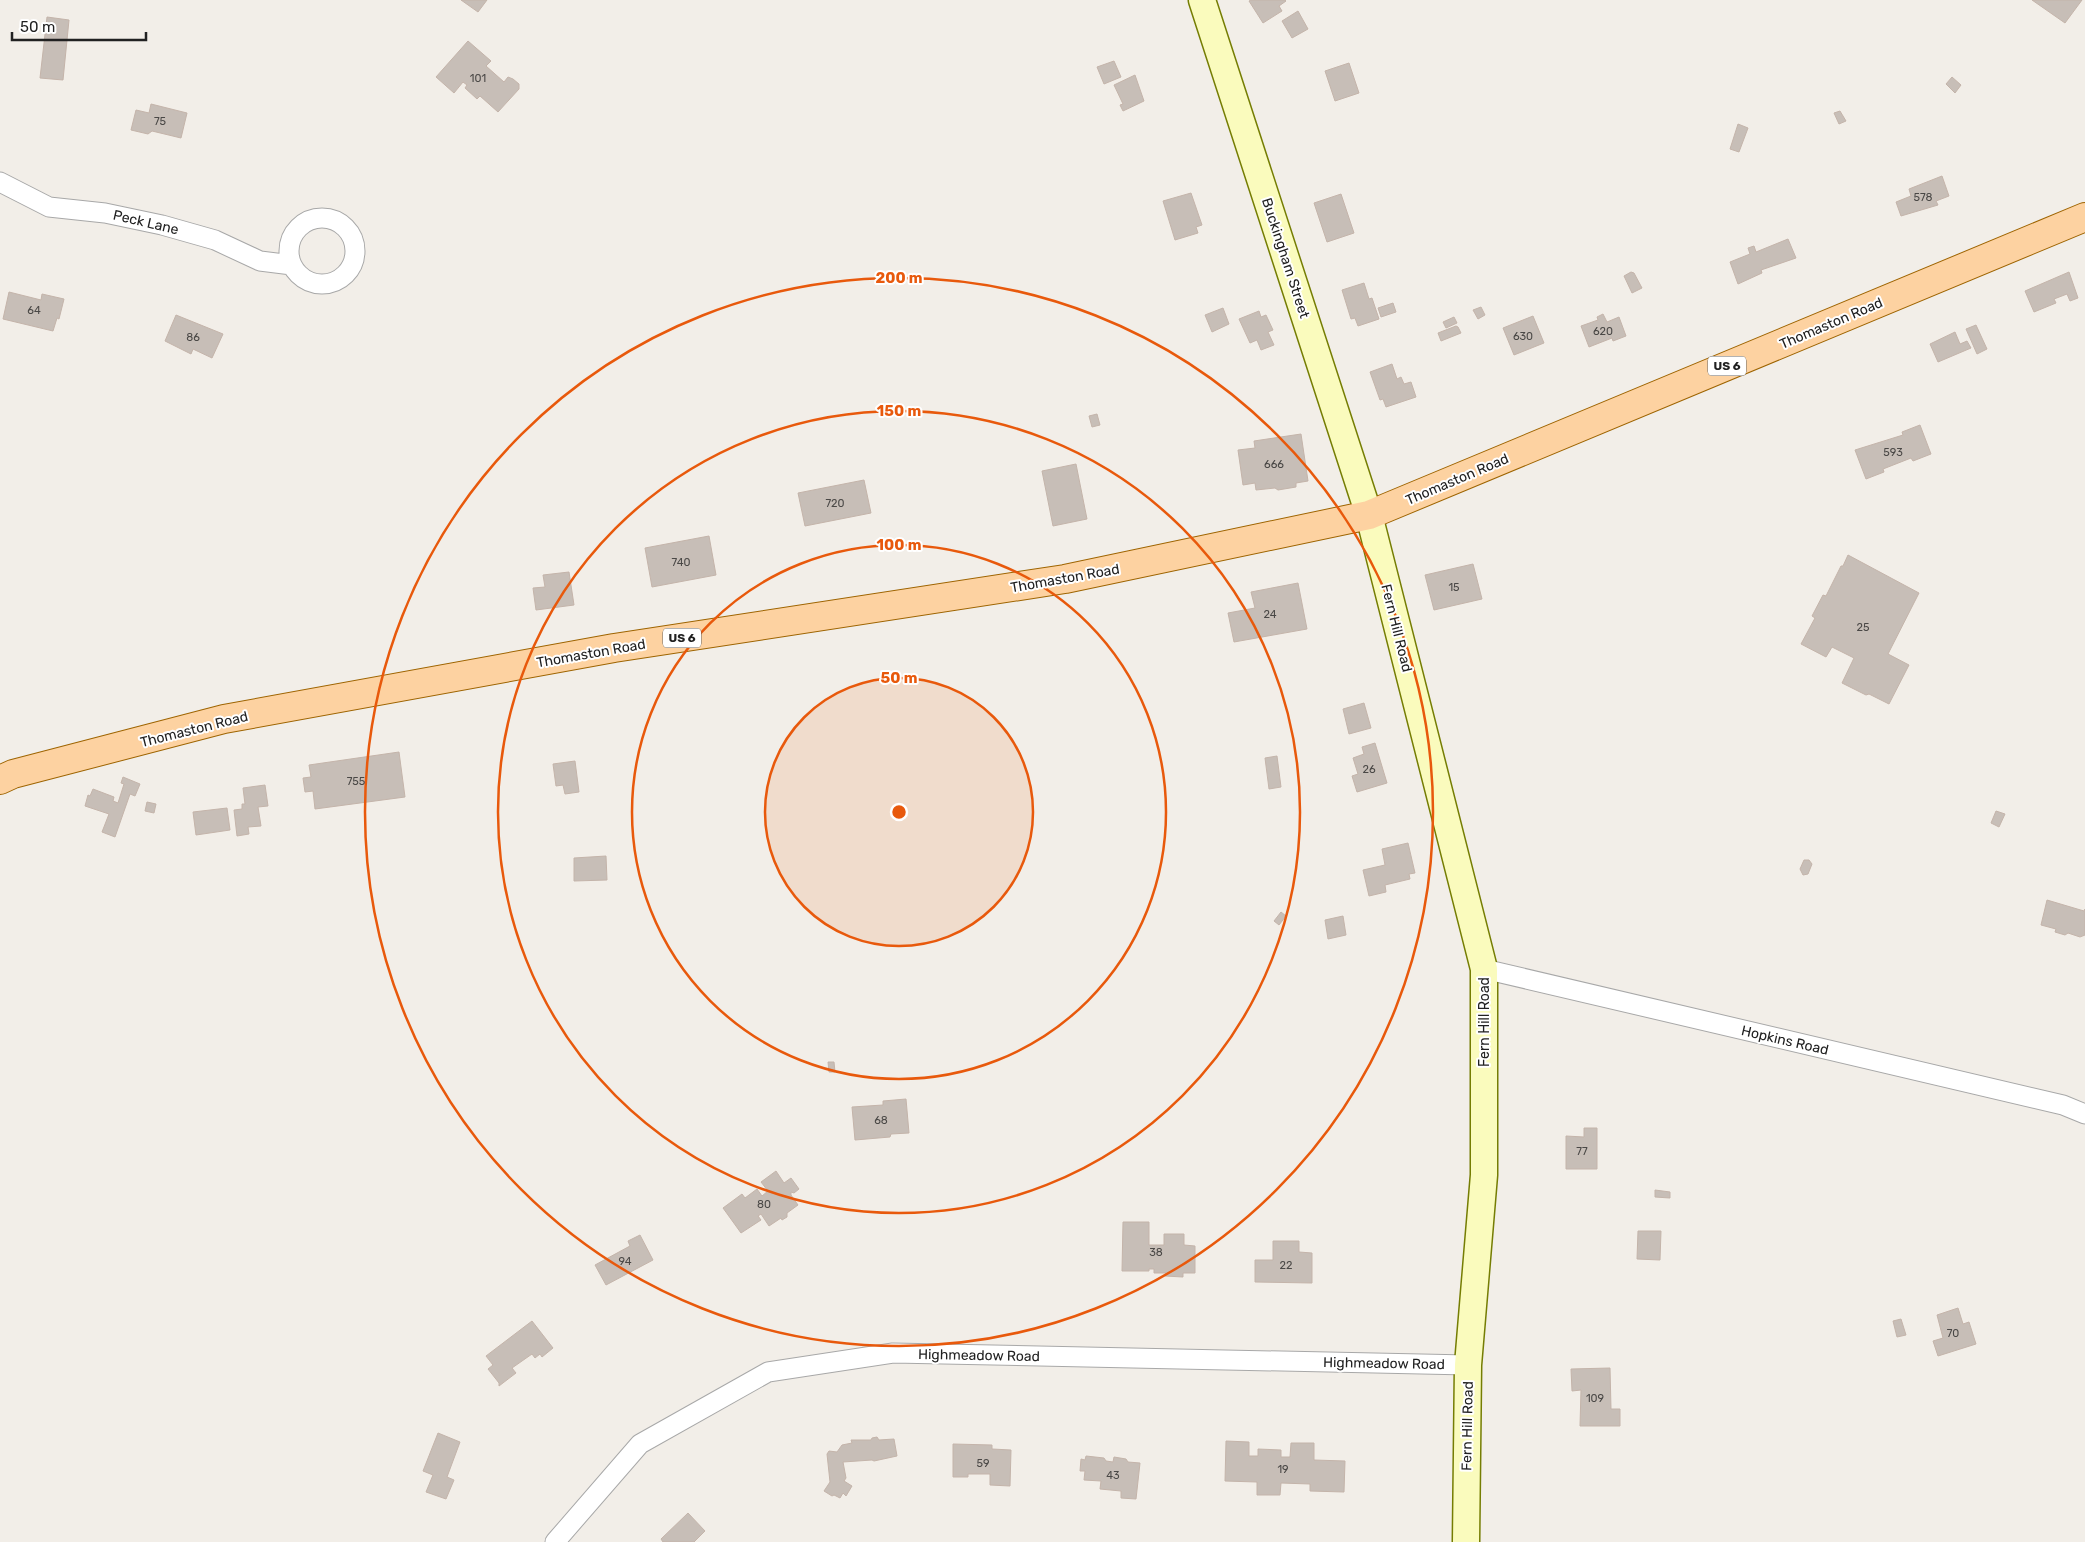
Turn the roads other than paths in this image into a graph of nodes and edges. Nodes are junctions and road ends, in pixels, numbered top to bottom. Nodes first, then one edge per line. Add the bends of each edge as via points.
1 (1202, 0) edge
2 (0, 182) edge
3 (2085, 217) edge
4 (292, 265) dead end
5 (1369, 515) junction
6 (0, 780) edge
7 (1484, 969) junction
8 (2085, 1114) edge
9 (1468, 1365) junction
10 (555, 1542) edge
11 (1466, 1542) edge

1 - 5 street, Buckingham Street
2 - 4 street, Peck Lane via 49,207 105,213 162,225 215,240 260,261
3 - 5 main road, Thomaston Road / US 6
5 - 6 main road, Thomaston Road / US 6 via 1065,579 614,648 224,720 12,774
5 - 7 street, Fern Hill Road
7 - 8 street, Hopkins Road via 2054,1103
7 - 9 street, Fern Hill Road via 1484,1175
9 - 10 street, Highmeadow Road via 892,1353 768,1372 640,1444
9 - 11 street, Fern Hill Road

